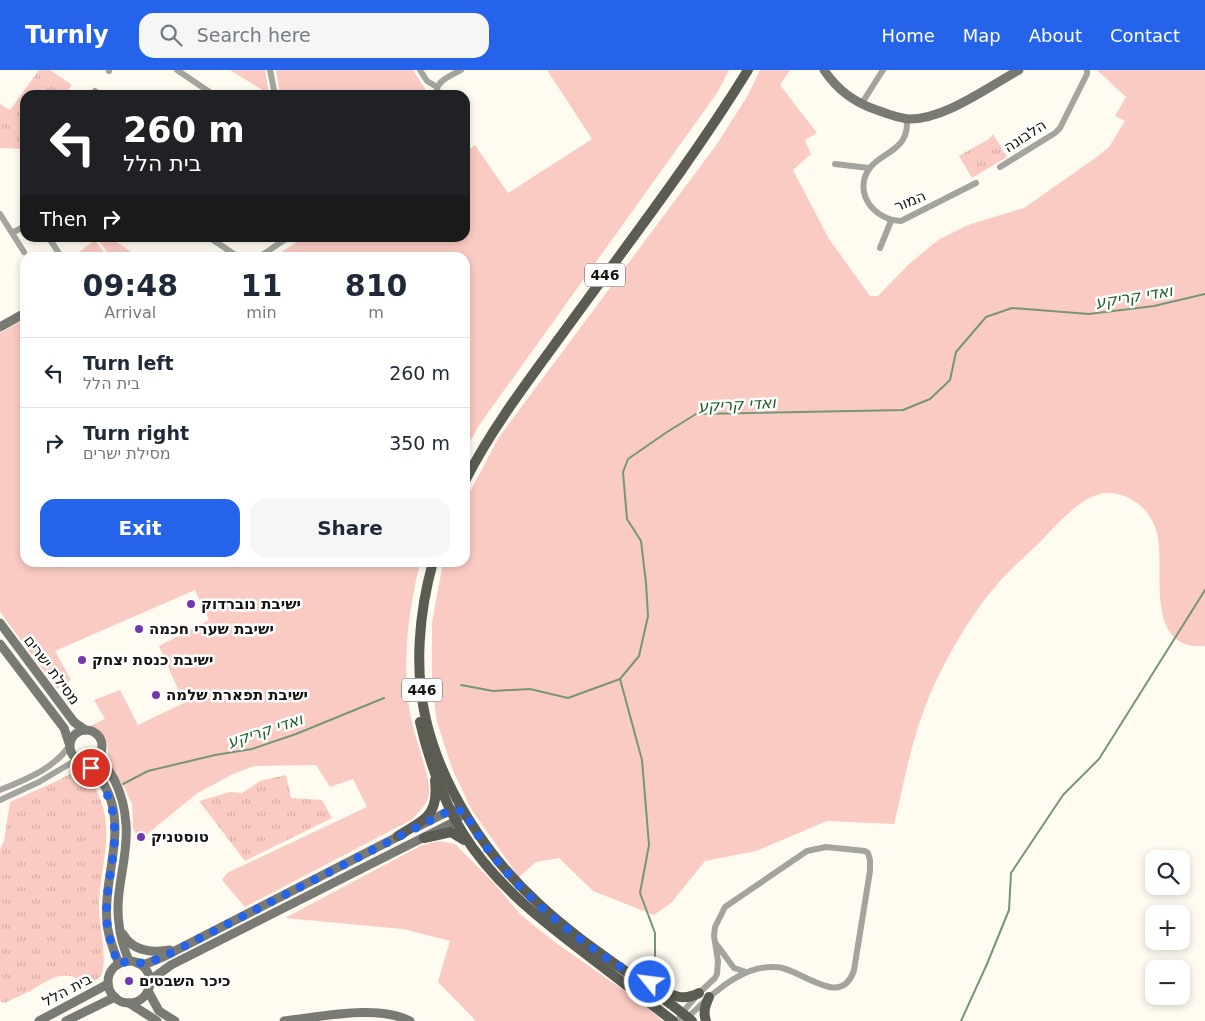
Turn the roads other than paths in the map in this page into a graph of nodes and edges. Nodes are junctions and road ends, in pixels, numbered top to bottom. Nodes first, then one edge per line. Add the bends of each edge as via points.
1 (177, 70) edge
2 (270, 70) edge
3 (420, 70) edge
4 (461, 70) edge
5 (740, 70) edge
6 (748, 70) edge
7 (824, 70) edge
8 (883, 70) edge
9 (1019, 70) edge
10 (1087, 70) edge
11 (437, 87) joint
12 (207, 90) edge
13 (274, 90) edge
14 (862, 103) junction
15 (908, 118) junction
16 (835, 164) dead end
17 (869, 168) junction
18 (1000, 168) dead end
19 (976, 183) dead end
20 (0, 214) edge
21 (891, 221) junction
22 (20, 229) edge
23 (12, 234) junction
24 (216, 242) edge
25 (281, 242) edge
26 (880, 248) dead end
27 (24, 252) dead end
28 (231, 252) edge
29 (267, 252) edge
30 (20, 316) edge
31 (0, 327) edge
32 (470, 459) edge
33 (470, 471) edge
34 (425, 567) edge
35 (432, 567) edge
36 (0, 623) edge
37 (0, 644) edge
38 (85, 730) junction
39 (69, 744) junction
40 (101, 751) junction
41 (83, 762) junction
42 (434, 770) junction
43 (0, 790) edge
44 (0, 800) edge
45 (451, 810) junction
46 (464, 811) junction
47 (456, 821) junction
48 (398, 836) junction
49 (424, 838) junction
50 (472, 847) junction
51 (118, 923) junction
52 (714, 940) junction
53 (180, 948) junction
54 (610, 960) junction
55 (133, 962) junction
56 (118, 964) junction
57 (746, 972) junction
58 (108, 984) junction
59 (149, 989) junction
60 (699, 993) junction
61 (115, 997) junction
62 (709, 997) junction
63 (129, 1002) junction
64 (684, 1019) edge
65 (39, 1021) edge
66 (66, 1021) edge
67 (157, 1021) edge
68 (175, 1021) edge
69 (284, 1021) edge
70 (410, 1021) edge
71 (673, 1021) edge
72 (706, 1021) edge

1 - 12 street
2 - 13 street
3 - 11 street via 427,81
4 - 11 street
5 - 32 main road, 446 via 693,142 507,399
6 - 33 main road, 446 via 698,146 512,402
7 - 14 street via 843,91
8 - 14 street
9 - 15 street via 948,110
10 - 18 street, הלבונה via 1060,128
14 - 15 street via 881,112
15 - 17 street via 902,141
16 - 17 street
17 - 21 street, המור via 864,185 869,204 882,218
19 - 21 street, המור via 910,218
20 - 23 street
21 - 26 street
22 - 23 street
23 - 27 street
24 - 28 street
25 - 29 street
30 - 31 street
34 - 42 main road, 446 via 416,612 413,661 420,723
35 - 46 main road, 446 via 419,643 423,704 434,747
36 - 38 street, מסילת ישרים via 74,722
37 - 39 street, מסילת ישרים via 64,728
38 - 39 street via 75,734
38 - 40 street via 98,736
39 - 41 street via 72,756
39 - 43 street via 61,756 35,774
40 - 41 street via 95,759
40 - 51 street via 121,796 127,826
41 - 44 street via 72,763
41 - 56 street via 94,770 104,786 113,813 115,843 107,924
42 - 45 main road, 446
42 - 48 main road via 435,807 424,820
45 - 46 street
45 - 47 main road, 446
45 - 48 street
46 - 47 street
46 - 54 main road, 446 via 490,851 525,892
47 - 49 street
47 - 50 main road, 446
48 - 53 street
49 - 50 main road via 451,832
49 - 59 street via 171,965 156,976
50 - 71 main road, 446 via 536,916
51 - 53 street via 128,942 141,950 159,952
51 - 55 street via 123,948
52 - 57 street via 734,968
52 - 57 street via 715,927 725,907 807,851 826,848 868,853 870,871 854,970 846,983 828,988 783,967
52 - 60 street via 717,974
53 - 55 street via 146,964
54 - 60 main road via 676,998
54 - 64 main road, 446
55 - 56 street
55 - 59 street via 142,966 149,975
56 - 58 street via 111,972
57 - 62 street
58 - 61 street
58 - 65 street, בית הלל
59 - 63 street via 142,998
59 - 68 street via 159,1011
60 - 64 street
61 - 63 street
61 - 66 street, בית הלל
62 - 64 street
62 - 72 main road via 704,1015
63 - 67 street
69 - 70 street via 369,1012

